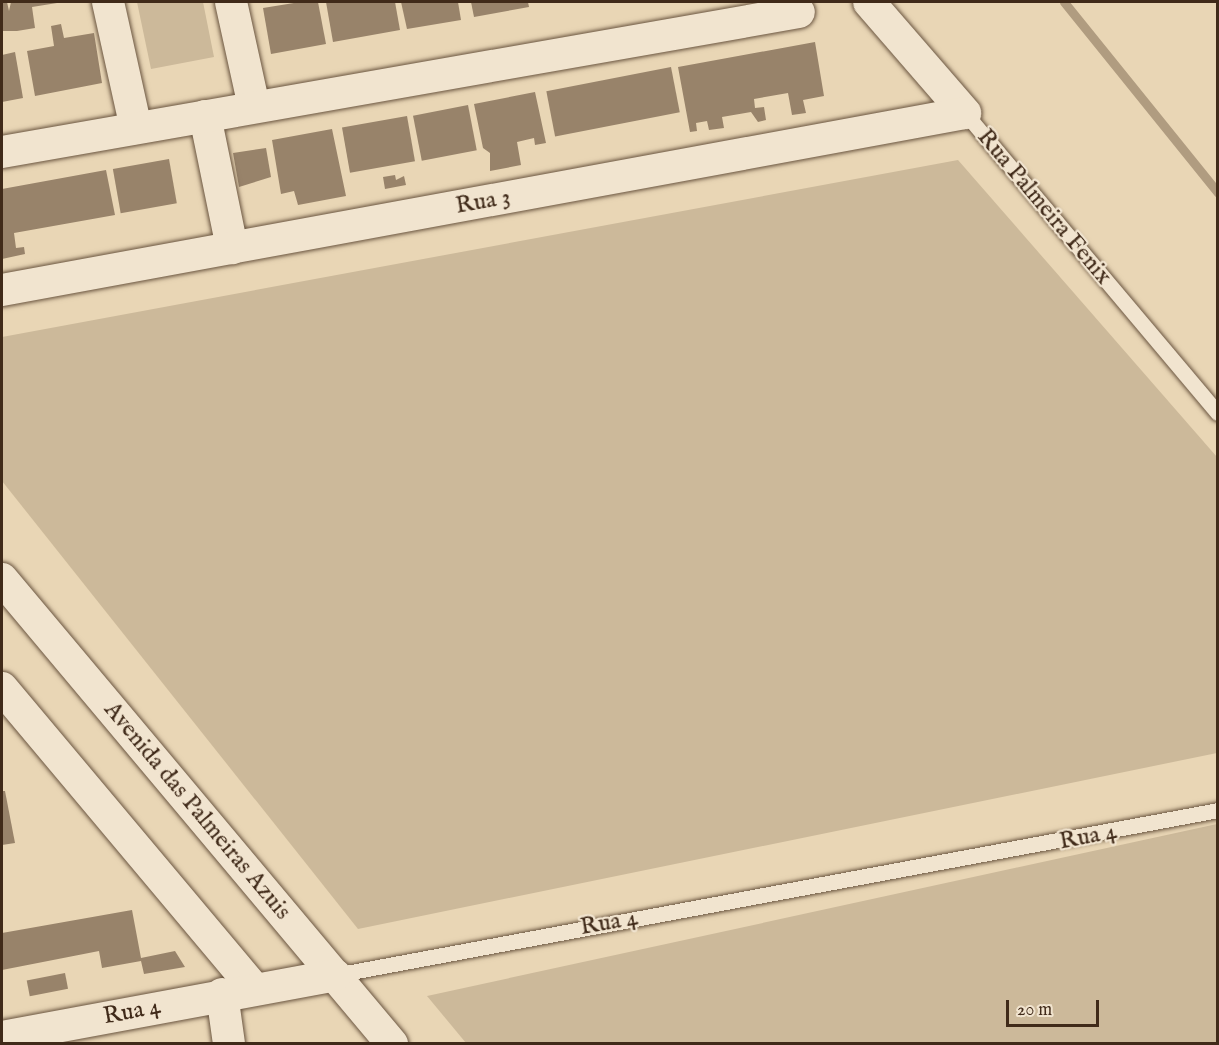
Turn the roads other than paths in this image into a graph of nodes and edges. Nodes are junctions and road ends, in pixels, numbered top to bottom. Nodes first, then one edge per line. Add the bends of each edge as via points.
1 (108, 2) edge
2 (231, 2) edge
3 (869, 2) edge
4 (799, 12) dead end
5 (254, 107) junction
6 (964, 113) junction
7 (205, 116) junction
8 (136, 128) junction
9 (2, 152) edge
10 (232, 248) junction
11 (2, 290) edge
12 (1218, 413) edge
13 (2, 579) edge
14 (2, 687) edge
15 (1218, 810) edge
16 (335, 975) junction
17 (254, 988) junction
18 (222, 994) junction
19 (2, 1037) edge
20 (229, 1044) edge
21 (392, 1044) edge

1 - 8 street
2 - 5 street
3 - 6 street, Rua Palmeira Fenix
4 - 5 street
5 - 7 street
6 - 10 street, Rua 3
6 - 12 lane, Rua Palmeira Fenix
7 - 8 street
7 - 10 street
8 - 9 street
10 - 11 street, Rua 3
13 - 16 street, Avenida das Palmeiras Azuis
14 - 17 street
15 - 16 lane, Rua 4
16 - 17 street, Rua 4
16 - 21 street, Avenida das Palmeiras Azuis
17 - 18 street, Rua 4
18 - 19 street, Rua 4
18 - 20 street

